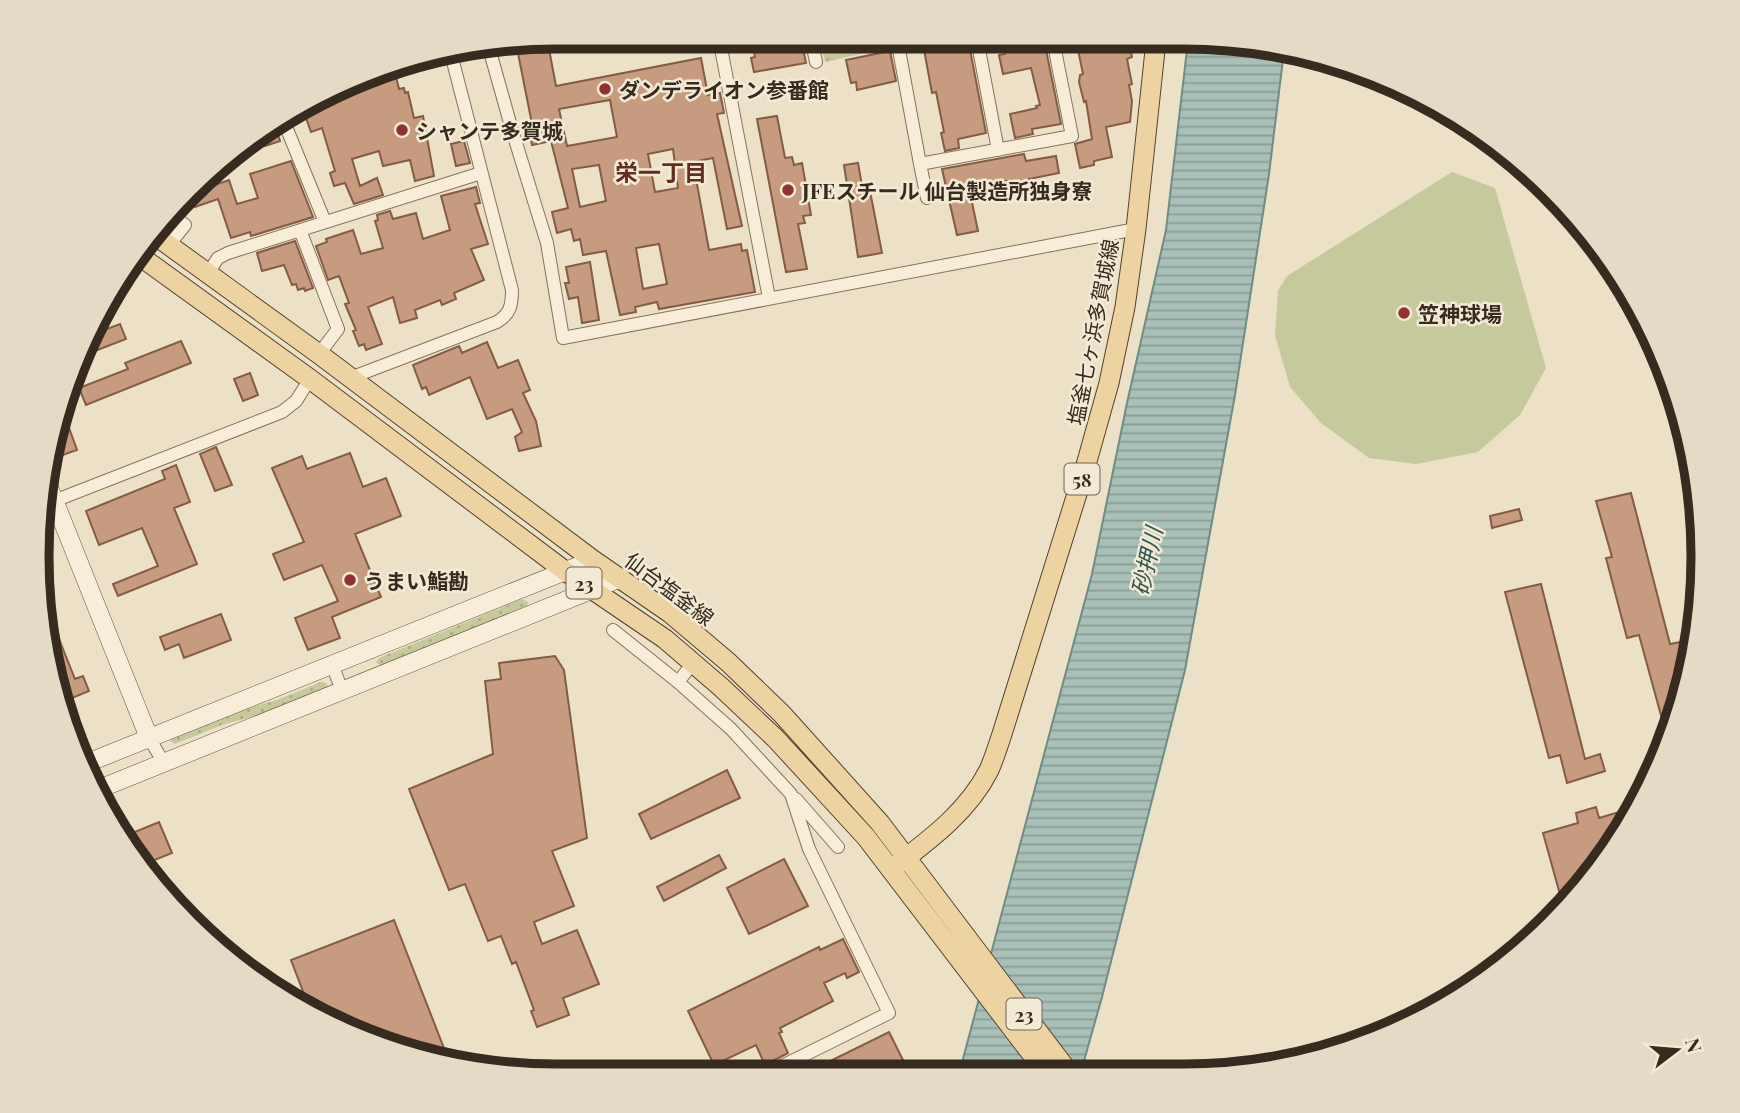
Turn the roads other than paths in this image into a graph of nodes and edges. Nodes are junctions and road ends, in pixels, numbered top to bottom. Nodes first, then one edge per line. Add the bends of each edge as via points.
1 (721, 49) edge
2 (813, 49) edge
3 (899, 49) edge
4 (978, 49) edge
5 (1055, 49) edge
6 (1155, 49) edge
7 (490, 53) edge
8 (453, 60) edge
9 (816, 62) dead end
10 (286, 128) edge
11 (998, 150) junction
12 (920, 164) junction
13 (481, 173) junction
14 (926, 198) dead end
15 (178, 219) edge
16 (326, 222) junction
17 (1136, 229) junction
18 (300, 230) junction
19 (161, 240) edge
20 (168, 246) junction
21 (145, 260) edge
22 (208, 273) junction
23 (769, 298) junction
24 (318, 354) junction
25 (350, 378) junction
26 (310, 379) junction
27 (52, 501) edge
28 (51, 510) edge
29 (593, 560) junction
30 (565, 571) junction
31 (621, 578) junction
32 (592, 589) junction
33 (613, 630) dead end
34 (693, 663) junction
35 (332, 665) junction
36 (678, 682) junction
37 (342, 690) junction
38 (149, 738) junction
39 (92, 761) edge
40 (164, 763) junction
41 (104, 787) edge
42 (791, 794) junction
43 (838, 847) dead end
44 (899, 863) junction
45 (786, 1064) edge
46 (1039, 1064) edge
47 (1062, 1064) edge

1 - 23 street
2 - 9 street
3 - 12 street
4 - 11 street
5 - 11 street via 1072,136
6 - 17 main road, 塩釜七ヶ浜多賀城線 / 58
7 - 23 street via 547,243 563,338
8 - 13 street
10 - 16 street
11 - 12 street
12 - 14 street
13 - 16 street
13 - 25 street via 512,290 507,316
15 - 20 street via 186,225
16 - 18 street
17 - 23 street
17 - 44 main road, 塩釜七ヶ浜多賀城線 / 58 via 1109,383 1002,734 973,795 955,817
18 - 22 street via 228,253 218,258
18 - 24 street via 338,329
19 - 20 main road, 仙台塩釜線 / 23
20 - 22 main road, 仙台塩釜線 / 23
21 - 26 main road, 仙台塩釜線 / 23
22 - 24 main road, 仙台塩釜線 / 23
24 - 25 main road, 仙台塩釜線 / 23
25 - 29 main road, 仙台塩釜線 / 23
26 - 27 street via 296,401 282,412
26 - 30 main road, 仙台塩釜線 / 23
28 - 38 street
29 - 30 street
29 - 31 main road, 仙台塩釜線 / 23
30 - 32 main road, 仙台塩釜線 / 23
30 - 35 street
31 - 32 street
31 - 44 main road, 仙台塩釜線 / 23 via 670,612 782,714 880,823
32 - 34 main road, 仙台塩釜線 / 23
32 - 37 street
33 - 36 street
34 - 36 street
34 - 44 main road, 仙台塩釜線 / 23 via 785,748 866,837
35 - 37 street
35 - 38 street
36 - 42 street via 731,729
37 - 40 street
38 - 39 street
38 - 40 street
40 - 41 street
42 - 43 street
42 - 45 street via 809,849 889,1013
44 - 46 main road, 仙台塩釜線 / 23 via 972,975
44 - 47 main road, 仙台塩釜線 / 23 via 979,953

